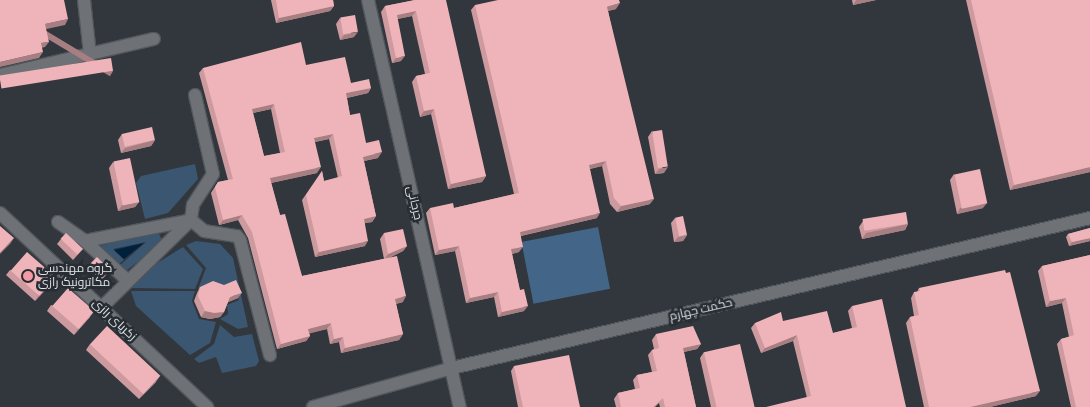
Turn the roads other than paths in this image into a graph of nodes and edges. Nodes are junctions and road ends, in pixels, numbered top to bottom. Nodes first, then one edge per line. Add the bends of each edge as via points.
1 (84, 0) edge
2 (368, 0) edge
3 (154, 39) dead end
4 (90, 54) junction
5 (0, 76) edge
6 (195, 95) dead end
7 (0, 213) edge
8 (1090, 218) edge
9 (191, 220) junction
10 (58, 222) dead end
11 (85, 240) junction
12 (127, 280) junction
13 (101, 308) junction
14 (270, 356) dead end
15 (452, 368) junction
16 (204, 406) edge
17 (313, 407) edge
18 (460, 407) edge

1 - 4 street
2 - 15 street, جرجانی
3 - 4 street
4 - 5 street
6 - 9 street via 213,174 193,205
7 - 13 street, زکریای رازی
8 - 15 street, حکمت چهارم
9 - 11 street
9 - 12 street
9 - 14 street via 204,231 236,236 240,240
10 - 11 street
11 - 12 street
12 - 13 street
13 - 16 street, زکریای رازی
15 - 17 street, حکمت چهارم
15 - 18 street, جرجانی

